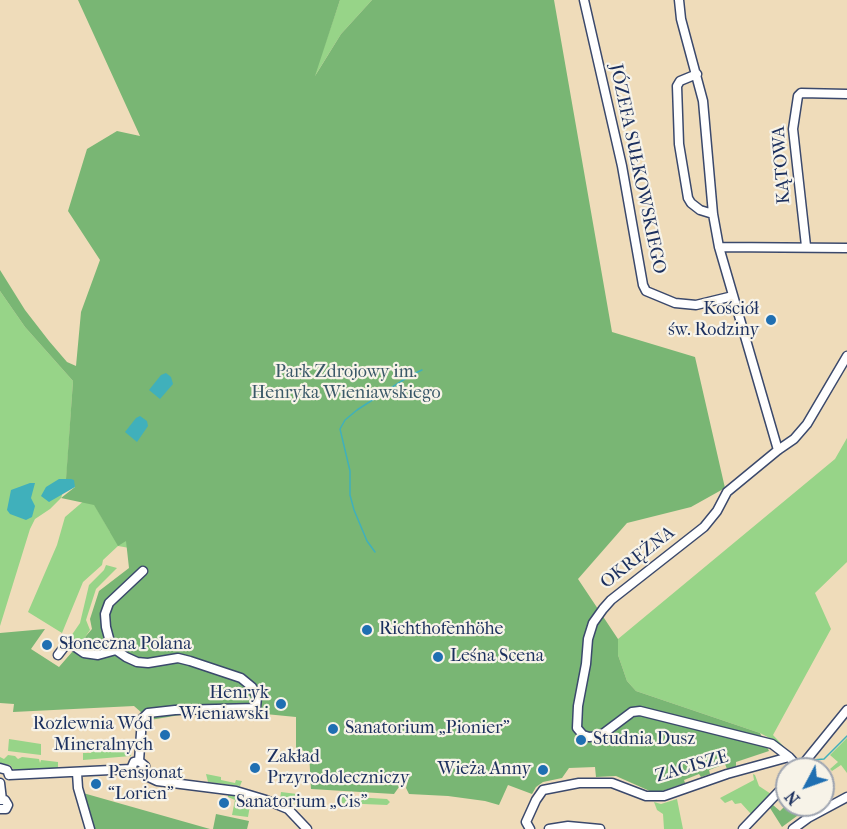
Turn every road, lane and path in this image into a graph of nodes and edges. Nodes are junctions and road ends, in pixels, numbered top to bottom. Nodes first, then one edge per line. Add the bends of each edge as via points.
1 (584, 0) edge
2 (679, 0) edge
3 (697, 74) junction
4 (847, 94) edge
5 (713, 214) junction
6 (806, 246) junction
7 (719, 247) junction
8 (847, 248) edge
9 (733, 296) junction
10 (847, 356) edge
11 (778, 450) junction
12 (143, 571) dead end
13 (116, 650) junction
14 (58, 655) dead end
15 (847, 710) edge
16 (789, 756) joint
17 (809, 757) edge
18 (140, 761) junction
19 (0, 768) edge
20 (131, 769) junction
21 (76, 773) junction
22 (142, 774) junction
23 (9, 776) junction
24 (0, 783) edge
25 (775, 795) edge
26 (847, 797) edge
27 (1, 800) edge
28 (0, 809) edge
29 (90, 829) edge
30 (306, 829) edge
31 (530, 829) edge
32 (549, 829) edge
33 (600, 829) edge
34 (742, 829) edge
35 (793, 829) edge

1 - 9 street, JÓZEFA SUŁKOWSKIEGO via 646,291 675,303 696,305
2 - 3 street
3 - 5 street
3 - 5 street via 677,86 679,144 688,198 700,210
4 - 6 street, KĄTOWA via 798,96 793,129
5 - 7 street
6 - 7 street
6 - 8 street
7 - 9 street
9 - 11 street
10 - 11 street via 807,424 794,440
11 - 16 street, OKRĘŻNA via 728,492 704,527 603,609 588,639 577,728 594,738 632,712 640,711 772,744
12 - 13 street via 108,603 106,627
13 - 14 street via 98,655 84,653 68,642
13 - 18 street via 137,662 178,658 190,661 241,678 257,697 256,708 148,713 142,719
15 - 17 street
16 - 31 street, ZACISZE via 664,796 646,796 612,783 579,783 543,790 526,822
18 - 20 street via 134,762
18 - 22 street via 145,766
19 - 23 street via 7,770
20 - 21 street
20 - 22 street via 134,774
21 - 23 street
21 - 29 street
22 - 30 street via 157,781 236,791 266,800 288,809
23 - 24 street
24 - 27 street
25 - 34 street
26 - 35 street
27 - 28 street via 8,805
32 - 33 street

